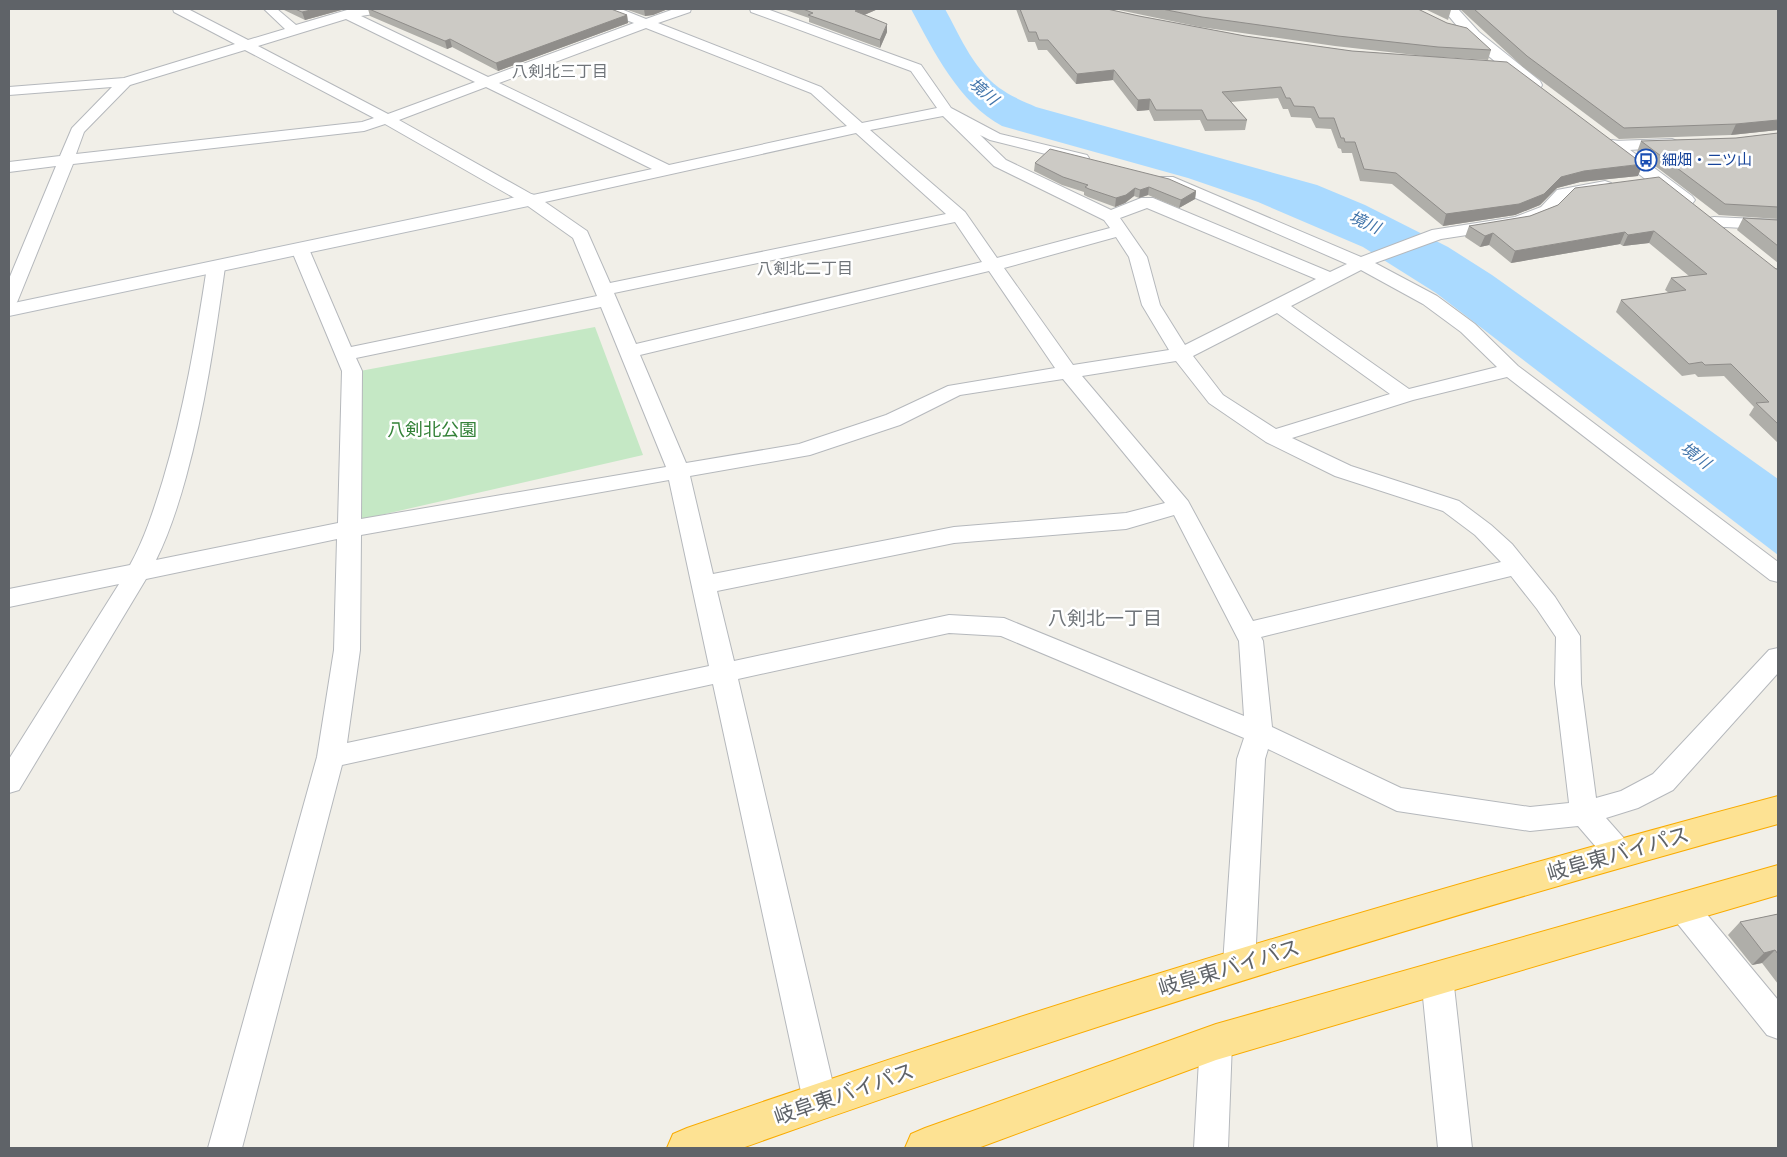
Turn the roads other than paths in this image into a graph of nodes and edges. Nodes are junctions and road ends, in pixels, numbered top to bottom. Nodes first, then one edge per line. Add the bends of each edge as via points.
1 (179, 9) edge
2 (292, 9) edge
3 (382, 9) edge
4 (610, 9) edge
5 (685, 9) edge
6 (756, 9) edge
7 (1450, 9) edge
8 (274, 13) edge
9 (347, 14) junction
10 (646, 24) junction
11 (1450, 28) edge
12 (294, 30) junction
13 (1473, 35) junction
14 (246, 45) junction
15 (125, 82) junction
16 (489, 82) junction
17 (9, 91) edge
18 (1550, 97) edge
19 (946, 111) junction
20 (387, 119) junction
21 (857, 128) junction
22 (1597, 134) edge
23 (1691, 144) edge
24 (1613, 146) junction
25 (66, 162) junction
26 (1099, 163) edge
27 (9, 167) edge
28 (667, 170) junction
29 (1155, 177) edge
30 (1659, 180) junction
31 (1639, 182) edge
32 (1619, 184) edge
33 (531, 200) junction
34 (960, 216) junction
35 (1110, 216) junction
36 (1714, 222) junction
37 (1778, 225) edge
38 (1120, 231) junction
39 (1735, 239) edge
40 (300, 249) junction
41 (1365, 262) junction
42 (993, 265) junction
43 (216, 268) junction
44 (1331, 279) junction
45 (605, 295) junction
46 (9, 300) edge
47 (1278, 305) junction
48 (9, 310) edge
49 (628, 352) junction
50 (345, 354) junction
51 (1181, 354) junction
52 (1511, 370) junction
53 (1066, 371) junction
54 (1406, 396) junction
55 (1273, 437) junction
56 (678, 470) junction
57 (1180, 506) junction
58 (349, 529) junction
59 (1517, 566) junction
60 (136, 573) junction
61 (1778, 574) edge
62 (704, 585) junction
63 (9, 598) edge
64 (1246, 632) junction
65 (1778, 657) edge
66 (723, 674) junction
67 (1259, 733) junction
68 (331, 757) junction
69 (9, 782) edge
70 (1778, 810) edge
71 (1584, 813) junction
72 (1619, 853) junction
73 (1778, 880) edge
74 (1684, 908) junction
75 (1239, 964) junction
76 (1437, 977) junction
77 (1778, 1024) edge
78 (1216, 1042) junction
79 (820, 1101) junction
80 (225, 1148) edge
81 (687, 1148) edge
82 (925, 1148) edge
83 (1211, 1148) edge
84 (1455, 1148) edge

1 - 14 street
2 - 8 street
3 - 9 street
4 - 10 street
5 - 10 street
6 - 19 street via 916,68
7 - 13 main road
8 - 12 street
9 - 12 street
9 - 16 street
10 - 16 street
10 - 21 street via 816,90
11 - 13 street
12 - 14 street
13 - 18 main road via 1502,67
14 - 15 street
14 - 20 street
15 - 17 street
15 - 25 street via 77,132
16 - 20 street
16 - 28 street
19 - 21 street
19 - 26 street via 995,136
19 - 35 street via 1000,163
20 - 25 street via 364,126
20 - 33 street
21 - 28 street
21 - 34 street
22 - 24 main road
23 - 24 street
24 - 30 main road
25 - 27 street
25 - 46 street
28 - 33 street
29 - 41 street
30 - 31 street
30 - 36 main road
32 - 41 street via 1563,192 1547,211 1519,222 1438,234
33 - 40 main road
33 - 45 street via 581,235
34 - 42 street
34 - 45 street
35 - 38 street
35 - 44 street via 1146,202
36 - 37 street
36 - 39 main road
38 - 42 street
38 - 51 street via 1138,257 1151,306
40 - 43 main road
40 - 50 street
41 - 44 street
41 - 52 street via 1430,300 1468,328
42 - 49 street
42 - 53 street
43 - 48 main road
43 - 60 street via 203,358 182,447 157,532
44 - 47 street
45 - 49 street
45 - 50 street
47 - 51 street
47 - 54 street
49 - 56 street
50 - 58 street via 352,371
51 - 53 street
51 - 55 street via 1216,399
52 - 54 street
52 - 61 street
53 - 56 street via 954,390 893,420 802,450
53 - 57 street
54 - 55 street
55 - 59 street via 1343,471 1451,506 1483,530
56 - 58 street
56 - 62 street
57 - 62 street via 1126,521 954,535
57 - 64 street
58 - 60 street
58 - 68 street via 347,650
59 - 64 street
59 - 71 street via 1568,636 1568,684
60 - 63 street
60 - 69 street via 78,674
62 - 66 street
64 - 67 street via 1251,640
65 - 71 street via 1663,782 1628,800
66 - 67 street via 949,624 1004,627
66 - 68 street
66 - 79 street
67 - 71 street via 1397,799 1530,819
67 - 75 street via 1251,759
68 - 80 street
70 - 72 highway, 岐阜東バイパス
71 - 72 street
72 - 75 highway, 岐阜東バイパス
73 - 74 highway
74 - 76 highway
74 - 77 street
75 - 79 highway, 岐阜東バイパス
76 - 78 highway
76 - 84 street
78 - 82 highway
78 - 83 street
79 - 81 highway, 岐阜東バイパス

